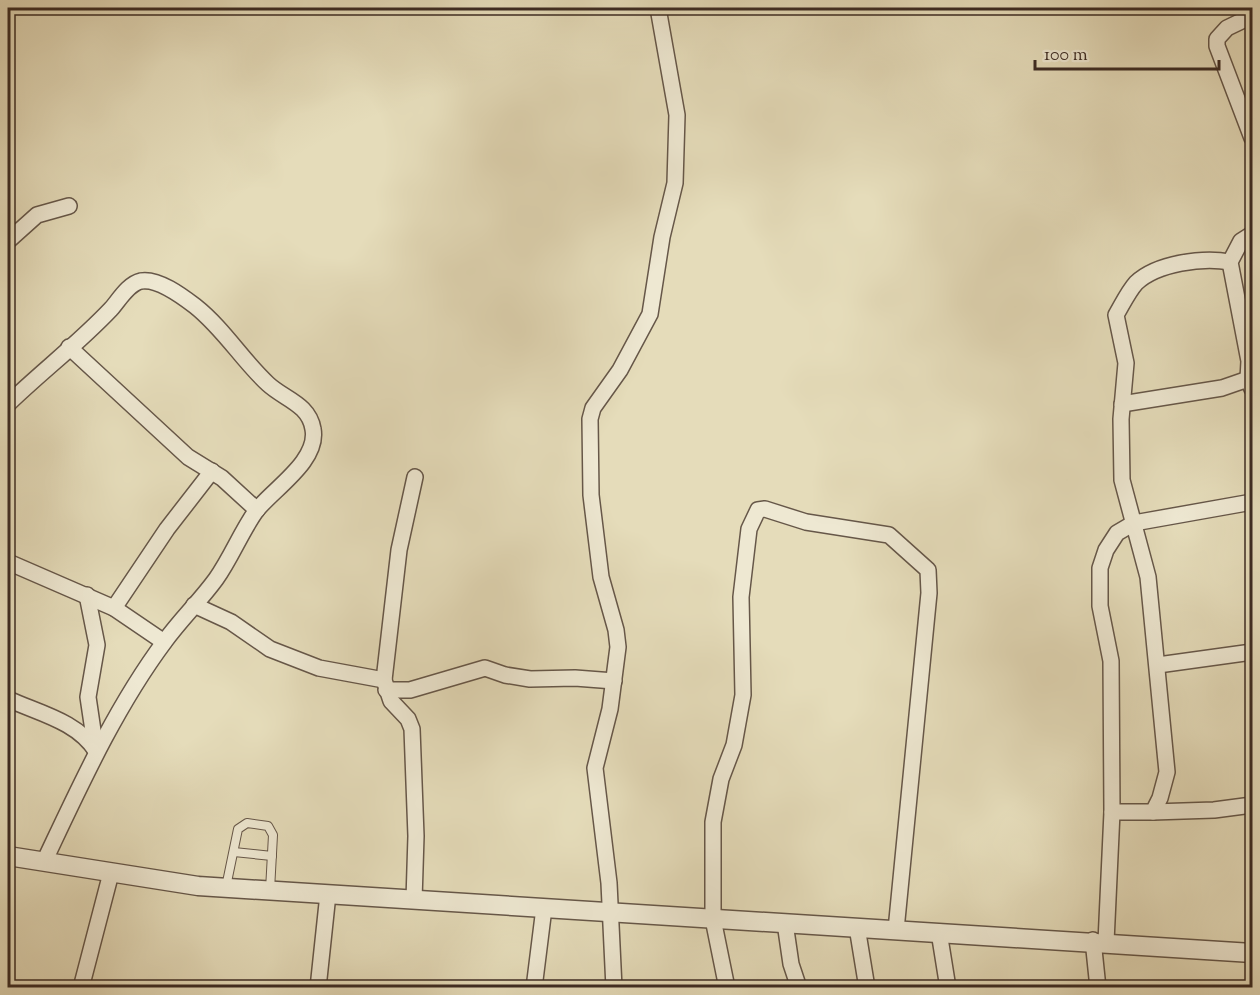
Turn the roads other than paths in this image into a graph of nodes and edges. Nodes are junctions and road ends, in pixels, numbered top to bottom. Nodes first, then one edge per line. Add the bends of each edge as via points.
1 (658, 8) edge
2 (1252, 16) edge
3 (1252, 138) edge
4 (69, 206) dead end
5 (1252, 234) edge
6 (8, 241) edge
7 (1230, 262) junction
8 (69, 347) junction
9 (1250, 384) edge
10 (8, 404) edge
11 (1122, 404) junction
12 (212, 471) junction
13 (415, 477) dead end
14 (1252, 502) edge
15 (257, 510) junction
16 (1134, 523) junction
17 (8, 562) edge
18 (87, 595) junction
19 (194, 605) junction
20 (114, 608) junction
21 (164, 642) junction
22 (1252, 652) edge
23 (1158, 665) junction
24 (614, 681) junction
25 (385, 685) junction
26 (8, 699) edge
27 (96, 751) junction
28 (1252, 805) edge
29 (1112, 812) junction
30 (1153, 812) junction
31 (234, 852) junction
32 (8, 856) edge
33 (272, 856) junction
34 (44, 862) junction
35 (111, 873) junction
36 (226, 887) junction
37 (270, 890) junction
38 (328, 894) junction
39 (414, 900) junction
40 (544, 908) junction
41 (611, 913) junction
42 (713, 919) junction
43 (785, 923) junction
44 (857, 927) junction
45 (897, 930) junction
46 (939, 932) junction
47 (1100, 941) junction
48 (1252, 952) edge
49 (81, 987) edge
50 (318, 987) edge
51 (534, 987) edge
52 (614, 987) edge
53 (727, 987) edge
54 (799, 987) edge
55 (867, 987) edge
56 (948, 987) edge
57 (1098, 987) edge

1 - 24 street via 677,115 675,183 650,315 620,370 592,408 590,420 591,495 601,577 618,647
2 - 3 street via 1227,28 1217,39 1217,46
4 - 6 street via 37,215
5 - 7 street via 1241,241
7 - 9 street
7 - 11 street via 1214,259 1182,264 1158,271 1136,284 1116,315 1126,363
8 - 10 street
8 - 12 street via 188,457
8 - 15 street via 139,281 169,289 210,318 269,385 307,413 313,428 308,453
9 - 11 street
11 - 16 street via 1122,480
12 - 15 street
12 - 20 street
13 - 25 street via 396,571
14 - 16 street
15 - 19 street via 215,581
16 - 23 street via 1148,577
16 - 29 street via 1118,533 1100,568 1100,606 1111,661
17 - 18 street
18 - 20 street
18 - 27 street via 97,645 88,697
19 - 21 street
19 - 25 street via 231,622 280,653
20 - 21 street
21 - 27 street
22 - 23 street
23 - 30 street via 1167,771
24 - 25 street via 530,679 486,668 410,690
24 - 41 street via 595,768
25 - 39 street via 390,701 408,719 412,729
26 - 27 street via 57,719 90,741
27 - 34 street
28 - 30 street
29 - 30 street
29 - 47 street
31 - 33 lane
31 - 33 lane via 238,829 247,823 268,826
31 - 36 lane
32 - 34 street
33 - 37 lane
34 - 35 street
35 - 36 street
35 - 49 street
36 - 37 street
37 - 38 street
38 - 39 street
38 - 50 street
39 - 40 street
40 - 41 street
40 - 51 street
41 - 42 street
41 - 52 street
42 - 43 street
42 - 45 street via 713,822 743,695 741,597 749,529 758,510 765,509 806,522 889,535 928,570
42 - 53 street
43 - 44 street
43 - 54 street
44 - 45 street
44 - 55 street
45 - 46 street
46 - 47 street
46 - 56 street
47 - 48 street
47 - 57 street

